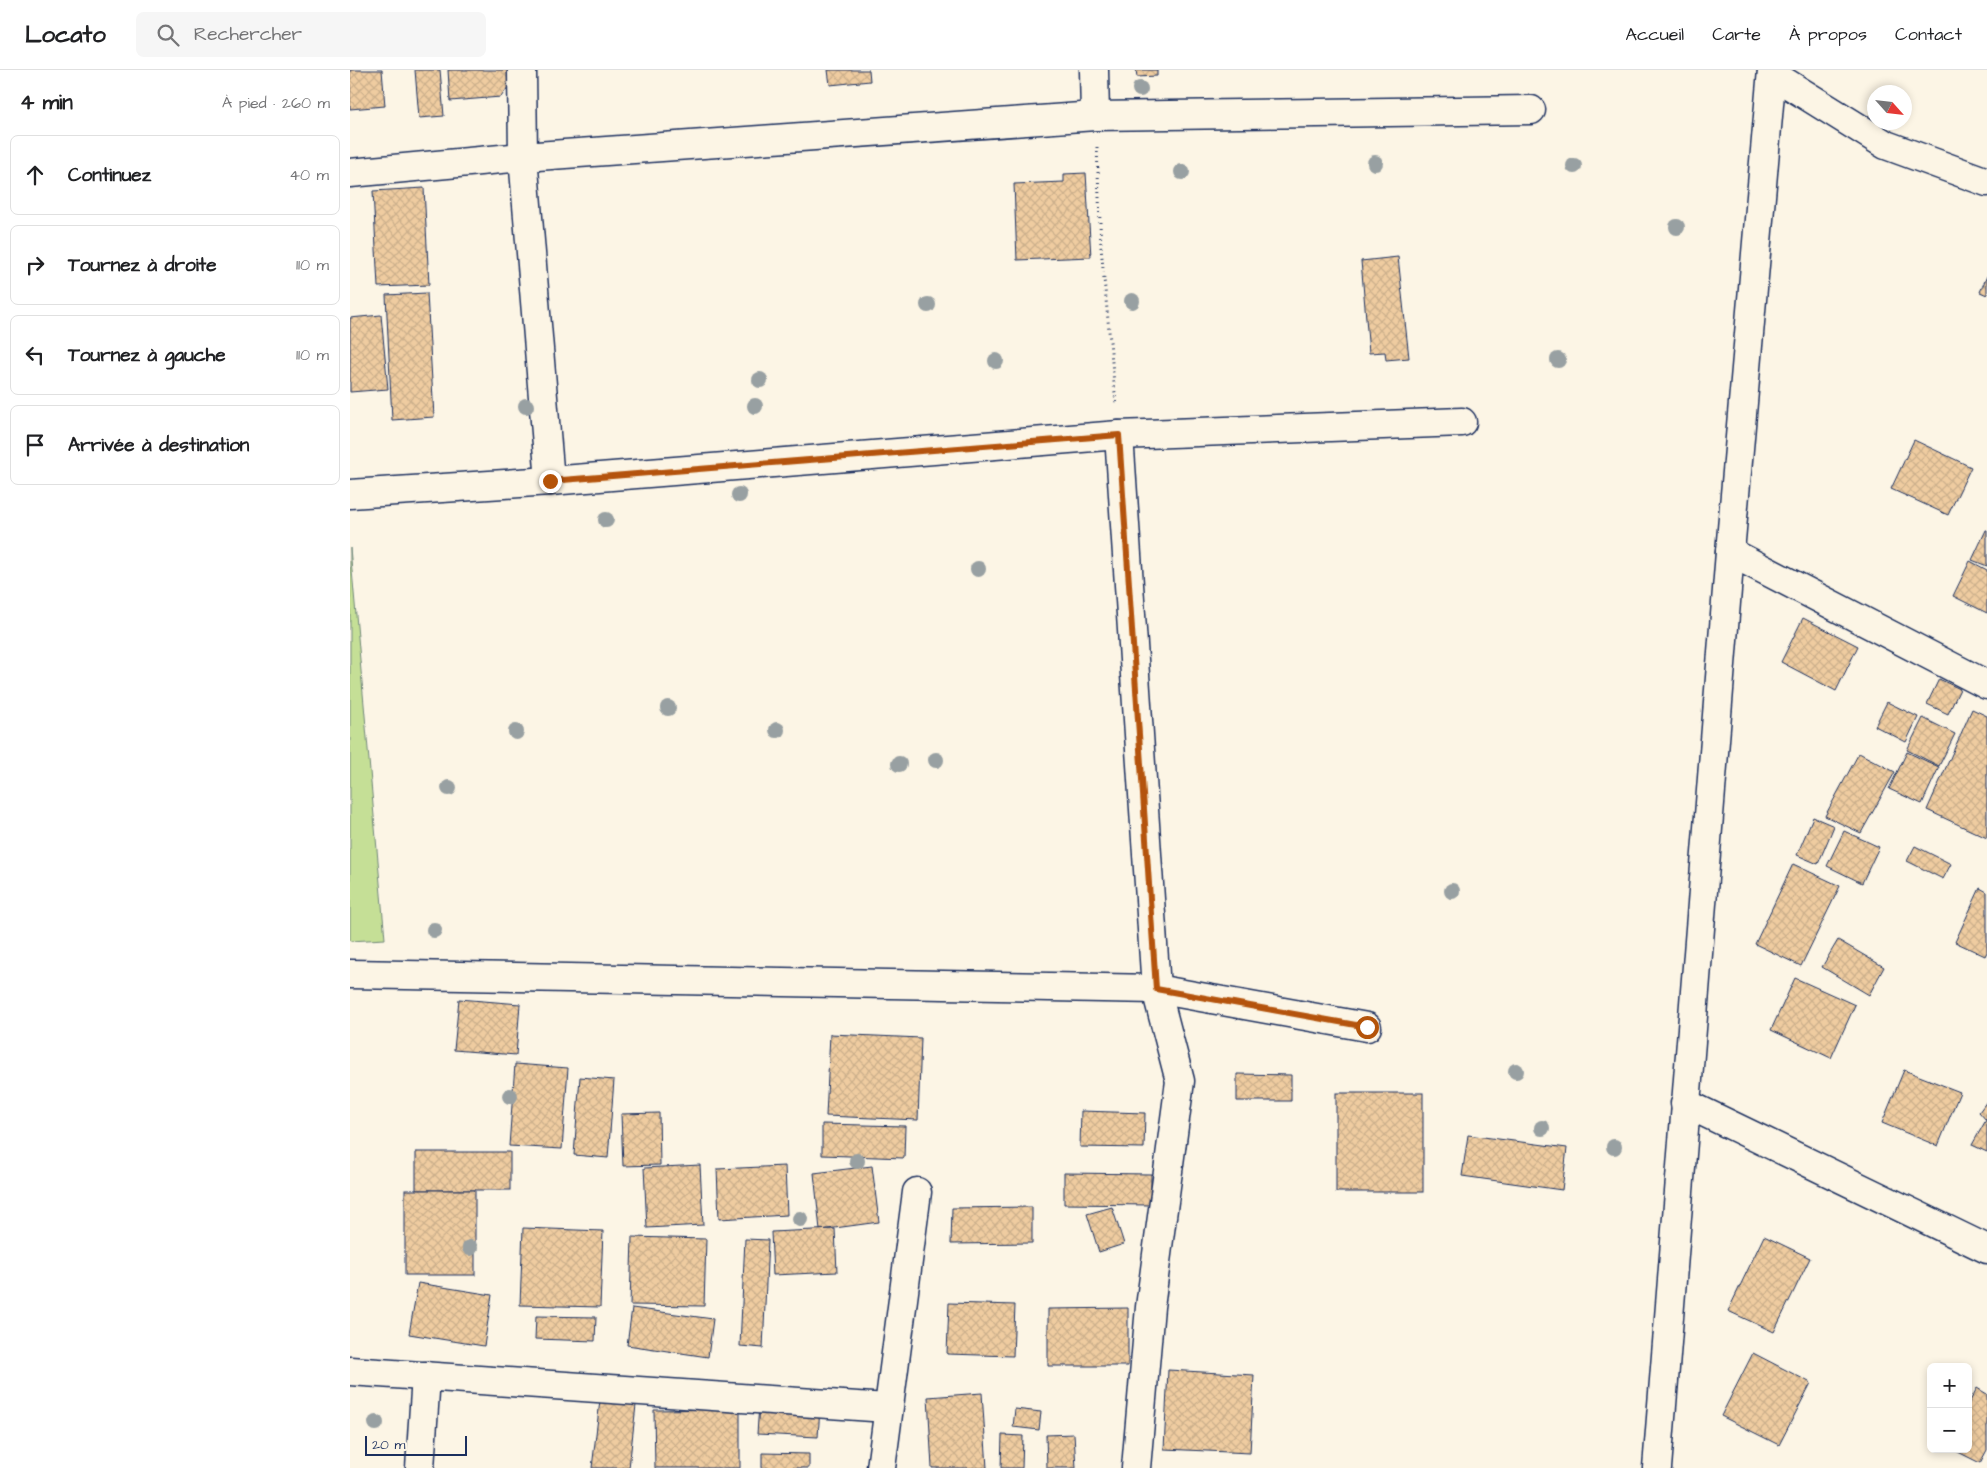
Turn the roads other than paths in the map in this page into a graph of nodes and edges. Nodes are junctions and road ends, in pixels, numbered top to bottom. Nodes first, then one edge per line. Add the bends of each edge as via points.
1 (522, 70) edge
2 (1094, 70) edge
3 (1772, 72) edge
4 (1531, 110) dead end
5 (1095, 116) junction
6 (523, 157) junction
7 (350, 173) edge
8 (1987, 182) edge
9 (1462, 422) dead end
10 (1119, 435) junction
11 (550, 481) junction
12 (350, 494) edge
13 (1730, 552) junction
14 (1987, 685) edge
15 (350, 974) edge
16 (1156, 989) junction
17 (1367, 1027) dead end
18 (1685, 1103) junction
19 (917, 1192) dead end
20 (1987, 1249) edge
21 (350, 1371) edge
22 (426, 1376) junction
23 (887, 1408) junction
24 (420, 1468) edge
25 (881, 1468) edge
26 (1136, 1468) edge
27 (1657, 1468) edge

1 - 6 street
2 - 5 street
3 - 8 street via 1886,145
3 - 13 street
4 - 5 street
5 - 6 street
6 - 7 street
6 - 11 street
9 - 10 street
10 - 11 street
10 - 16 street
11 - 12 street
13 - 14 street
13 - 18 street
15 - 16 street
16 - 17 street
16 - 26 street via 1180,1081 1150,1306
18 - 20 street
18 - 27 street
19 - 23 street
21 - 22 street
22 - 23 street
22 - 24 street
23 - 25 street

